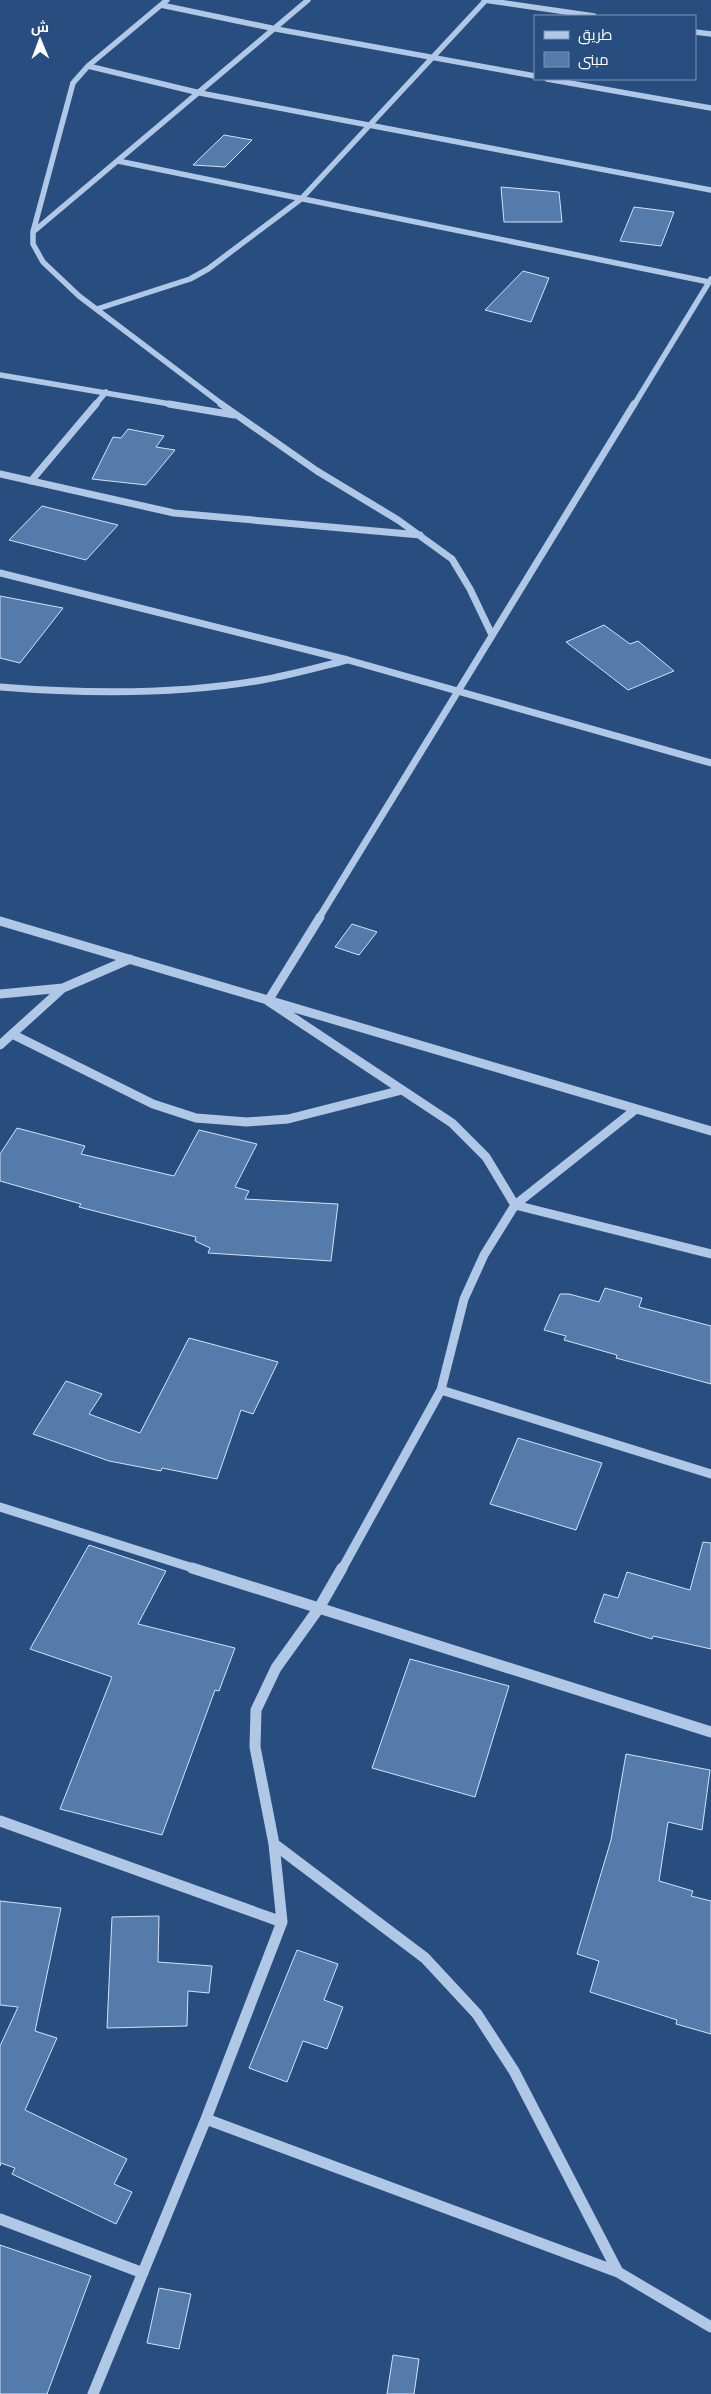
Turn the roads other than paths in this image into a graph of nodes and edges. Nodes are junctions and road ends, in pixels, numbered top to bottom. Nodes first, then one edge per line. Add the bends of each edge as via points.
1 (167, 0) edge
2 (308, 0) edge
3 (485, 0) edge
4 (161, 5) junction
5 (587, 15) edge
6 (276, 29) junction
7 (696, 32) edge
8 (711, 34) edge
9 (434, 58) junction
10 (88, 66) junction
11 (534, 76) edge
12 (553, 80) edge
13 (200, 93) junction
14 (711, 108) edge
15 (369, 126) junction
16 (118, 161) junction
17 (711, 190) edge
18 (301, 198) junction
19 (33, 232) junction
20 (710, 280) edge
21 (97, 309) junction
22 (0, 375) edge
23 (106, 392) junction
24 (237, 416) junction
25 (0, 474) edge
26 (31, 481) junction
27 (420, 535) junction
28 (0, 573) edge
29 (492, 634) junction
30 (348, 660) junction
31 (0, 687) edge
32 (459, 693) junction
33 (711, 763) edge
34 (0, 922) edge
35 (130, 959) junction
36 (62, 988) junction
37 (0, 994) edge
38 (268, 1001) junction
39 (12, 1034) junction
40 (0, 1045) edge
41 (402, 1090) junction
42 (636, 1109) junction
43 (711, 1131) edge
44 (515, 1205) junction
45 (711, 1254) edge
46 (440, 1390) junction
47 (711, 1474) edge
48 (0, 1507) edge
49 (319, 1608) junction
50 (711, 1732) edge
51 (0, 1821) edge
52 (274, 1844) junction
53 (282, 1922) junction
54 (206, 2119) junction
55 (0, 2219) edge
56 (618, 2272) junction
57 (143, 2273) junction
58 (711, 2327) edge
59 (93, 2394) edge

1 - 4 street
2 - 6 street
3 - 5 street
3 - 9 street
4 - 6 street
4 - 10 street
6 - 9 street
6 - 13 street
7 - 8 street
9 - 11 street
9 - 15 street
10 - 13 street
10 - 19 street via 73,83
12 - 14 street
13 - 15 street
13 - 16 street
15 - 17 street
15 - 18 street
16 - 18 street
16 - 19 street
18 - 20 street
18 - 21 street via 208,269 190,279
19 - 21 street via 33,244 43,262
20 - 29 street
21 - 24 street
22 - 23 street
23 - 24 street
23 - 26 street
24 - 27 street
25 - 26 street
26 - 27 street via 174,513
27 - 29 street via 452,559
28 - 30 street
29 - 32 street
30 - 31 street via 261,680 169,690 58,692
30 - 32 street
32 - 33 street
32 - 38 street
34 - 35 street
35 - 36 street
35 - 38 street
36 - 37 street
36 - 39 street
38 - 41 street
38 - 42 street
39 - 40 street
39 - 41 street via 153,1104 196,1118 247,1122 288,1119
41 - 44 street via 452,1123 486,1157
42 - 43 street
42 - 44 street
44 - 45 street
44 - 46 street via 484,1255 464,1298
46 - 47 street
46 - 49 street
48 - 49 street
49 - 50 street
49 - 52 street via 276,1668 256,1710 256,1747
51 - 53 street
52 - 53 street
52 - 56 street via 425,1958 477,2014 514,2071
53 - 54 street
54 - 56 street
54 - 57 street
55 - 57 street
56 - 58 street
57 - 59 street

